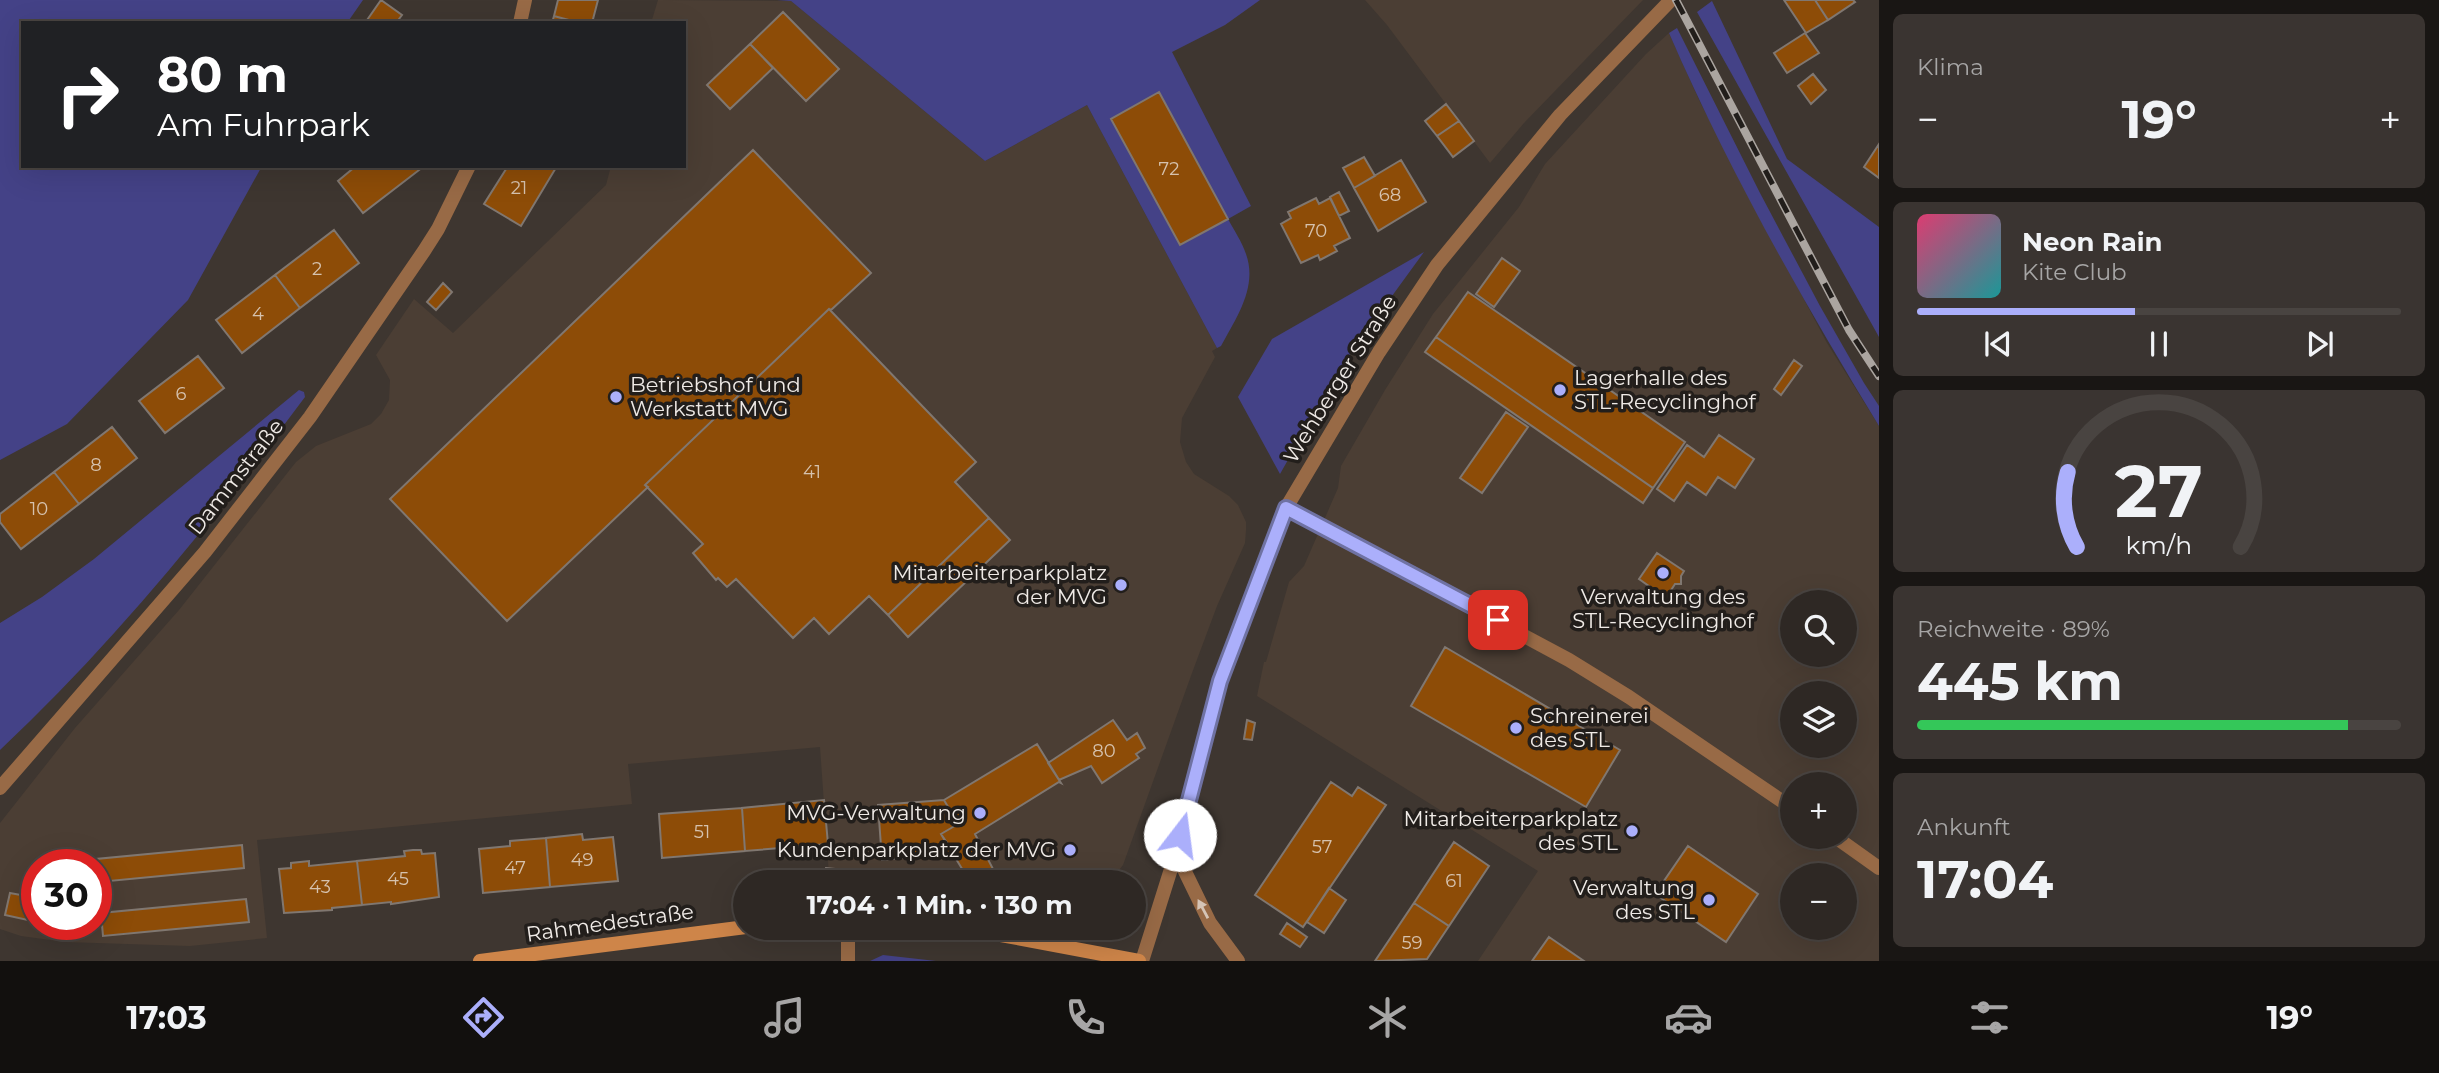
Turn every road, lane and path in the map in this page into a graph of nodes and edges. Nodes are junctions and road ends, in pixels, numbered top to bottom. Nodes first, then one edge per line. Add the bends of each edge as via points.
1 (525, 0) edge
2 (1671, 0) edge
3 (520, 21) edge
4 (468, 168) edge
5 (1286, 508) junction
6 (0, 788) edge
7 (1780, 800) edge
8 (1853, 849) edge
9 (1175, 853) junction
10 (1879, 867) edge
11 (733, 929) edge
12 (848, 940) edge
13 (1028, 940) edge
14 (480, 961) edge
15 (848, 961) edge
16 (1140, 961) edge
17 (1238, 961) edge

1 - 3 street
2 - 5 street, Wehberger Straße via 1560,115 1437,265
4 - 6 street, Dammstraße via 438,229 310,417 205,552
5 - 7 street via 1569,660
5 - 9 street, Wehberger Straße via 1220,681
8 - 10 street
9 - 16 street, Wehberger Straße
17 -> 9 street via 1210,923
11 - 14 main road, Rahmedestraße
12 - 15 street
13 - 16 main road

